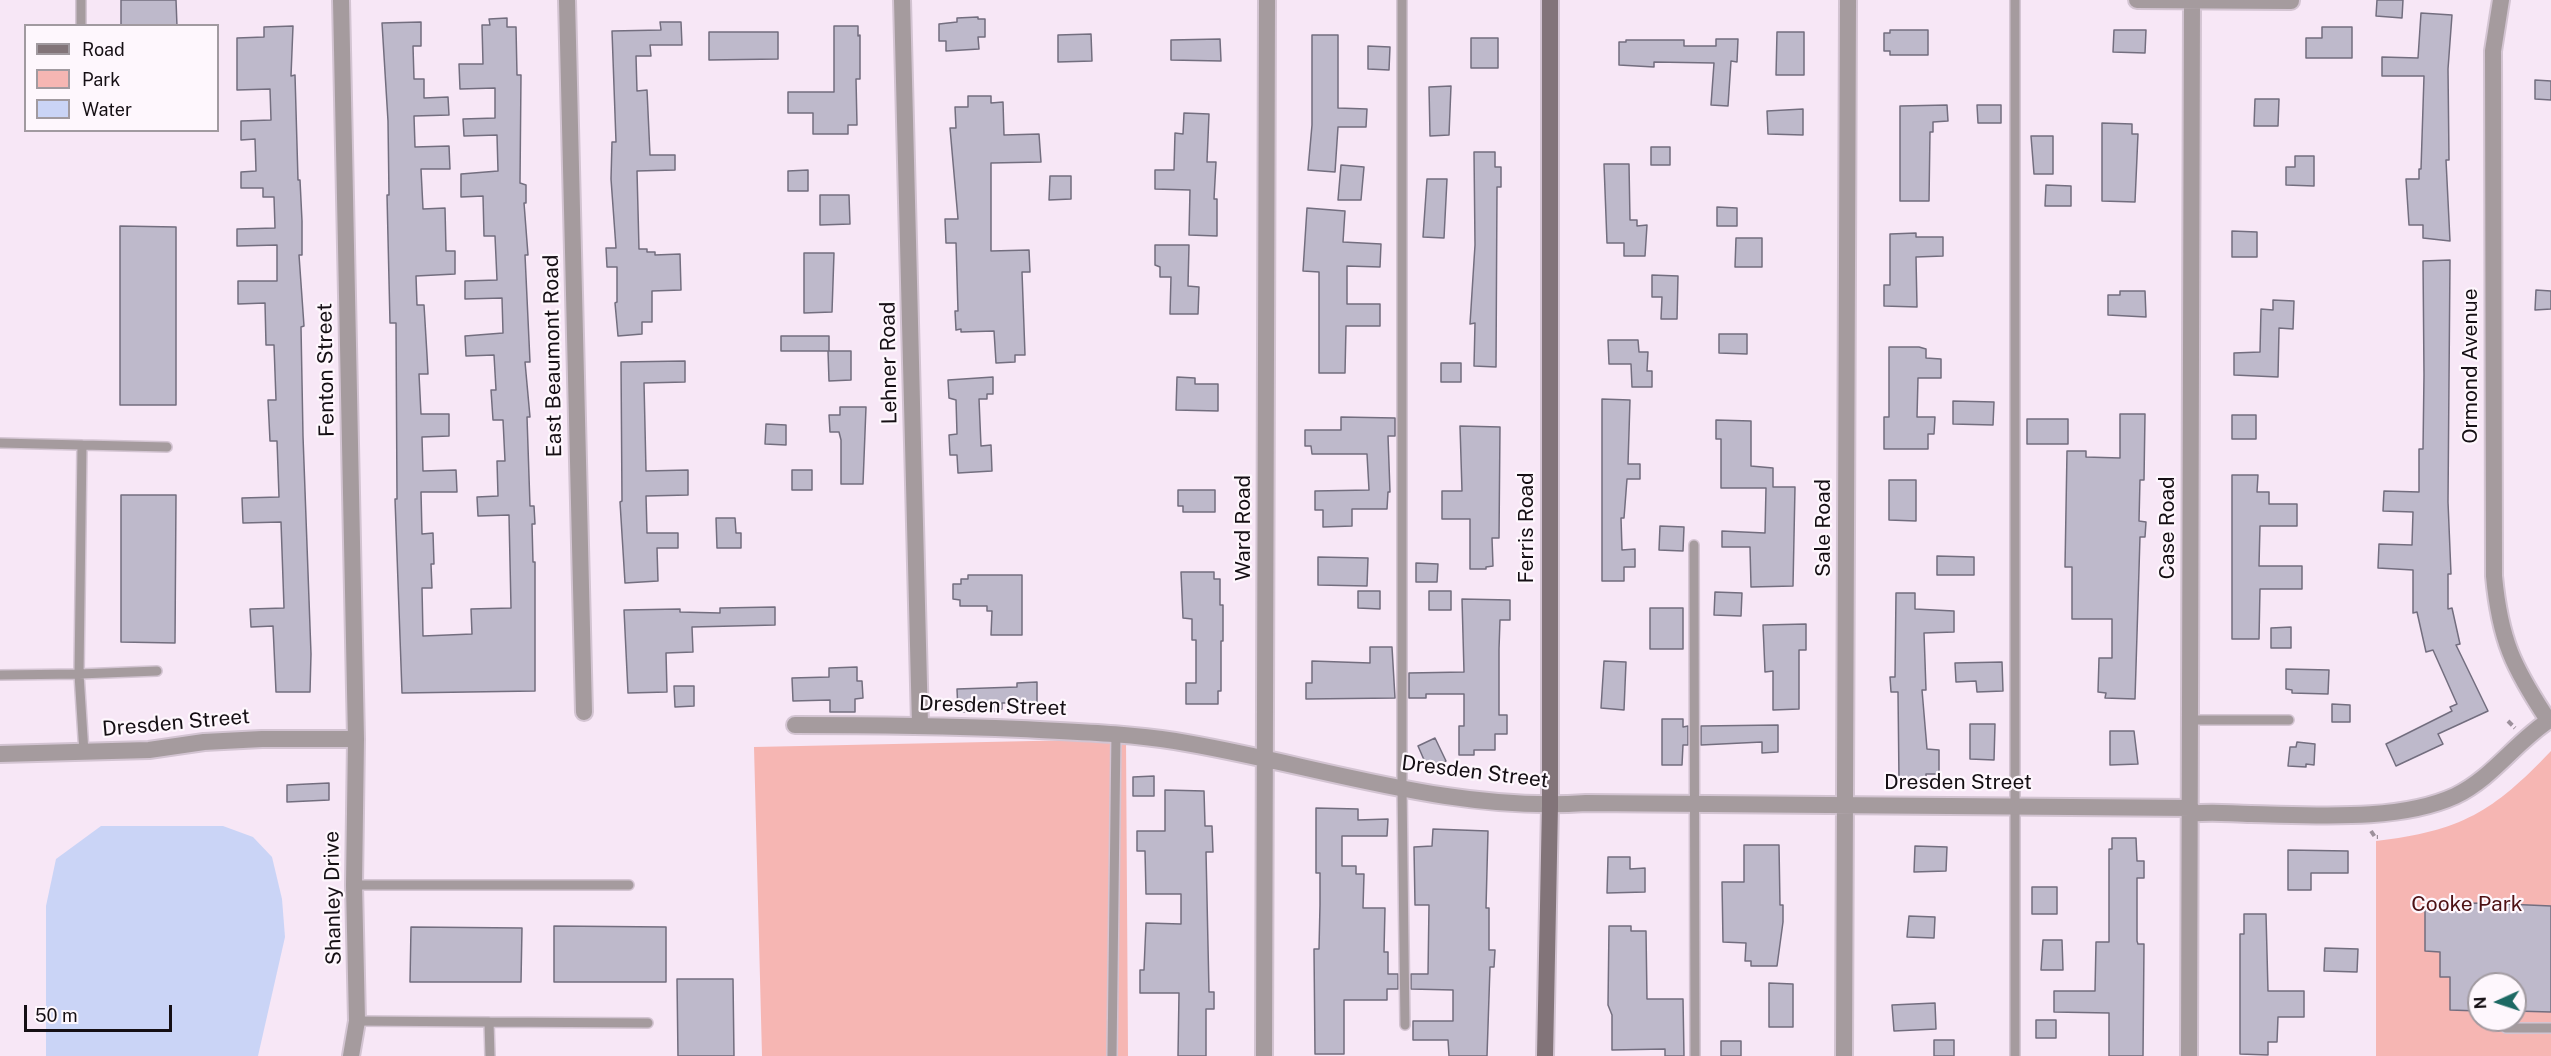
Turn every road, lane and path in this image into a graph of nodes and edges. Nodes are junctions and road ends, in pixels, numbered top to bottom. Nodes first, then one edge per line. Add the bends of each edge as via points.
1 (81, 0) edge
2 (341, 0) edge
3 (567, 0) edge
4 (902, 0) edge
5 (1267, 0) edge
6 (1402, 0) edge
7 (1550, 0) edge
8 (1848, 0) edge
9 (2015, 0) edge
10 (2137, 0) edge
11 (2501, 0) edge
12 (2192, 1) edge
13 (2291, 1) edge
14 (81, 24) edge
15 (0, 443) edge
16 (82, 445) junction
17 (167, 447) dead end
18 (1695, 545) dead end
19 (157, 671) dead end
20 (79, 674) junction
21 (0, 675) edge
22 (584, 712) dead end
23 (2191, 720) junction
24 (2289, 720) dead end
25 (2550, 720) edge
26 (795, 725) dead end
27 (920, 725) junction
28 (1116, 733) junction
29 (356, 739) junction
30 (84, 753) junction
31 (0, 754) edge
32 (1266, 760) junction
33 (1402, 787) junction
34 (1696, 804) junction
35 (1845, 805) junction
36 (1550, 806) junction
37 (2015, 806) junction
38 (2191, 811) junction
39 (354, 885) junction
40 (629, 885) dead end
41 (357, 1021) junction
42 (489, 1022) junction
43 (648, 1023) dead end
44 (1405, 1026) dead end
45 (2527, 1028) edge
46 (2551, 1029) edge
47 (351, 1056) edge
48 (490, 1056) edge
49 (1112, 1056) edge
50 (1264, 1056) edge
51 (1545, 1056) edge
52 (1695, 1056) edge
53 (1844, 1056) edge
54 (2015, 1056) edge
55 (2189, 1056) edge

1 - 14 lane
2 - 29 street, Fenton Street
3 - 22 street, East Beaumont Road
4 - 27 street, Lehner Road
5 - 32 street, Ward Road
6 - 33 lane
7 - 36 main road, Ferris Road
8 - 35 street, Sale Road
9 - 37 lane
10 - 12 street
11 - 25 street, Ormond Avenue via 2493,51 2494,576 2498,618 2507,650
12 - 13 street
12 - 23 street, Case Road
15 - 16 lane
16 - 17 lane
16 - 20 lane
18 - 34 lane
19 - 20 lane
20 - 21 lane
20 - 30 lane
23 - 24 lane
23 - 38 street, Case Road
25 - 38 street, Dresden Street via 2480,782 2427,806 2314,815
26 - 27 street, Dresden Street
27 - 28 street, Dresden Street
28 - 32 street, Dresden Street
28 - 49 lane
29 - 30 street, Dresden Street via 262,739
29 - 39 street, Shanley Drive
30 - 31 street, Dresden Street
32 - 33 street, Dresden Street
32 - 50 street, Ward Road
33 - 36 street, Dresden Street via 1486,801
33 - 44 lane
34 - 35 street, Dresden Street
34 - 36 street, Dresden Street
34 - 52 lane
35 - 37 street, Dresden Street
35 - 53 street, Sale Road
36 - 51 main road, Ferris Road
37 - 38 street, Dresden Street
37 - 54 lane
38 - 55 street, Case Road
39 - 40 lane
39 - 41 street, Shanley Drive
41 - 42 lane
41 - 47 street, Shanley Drive
42 - 43 lane
42 - 48 lane
45 - 46 lane

